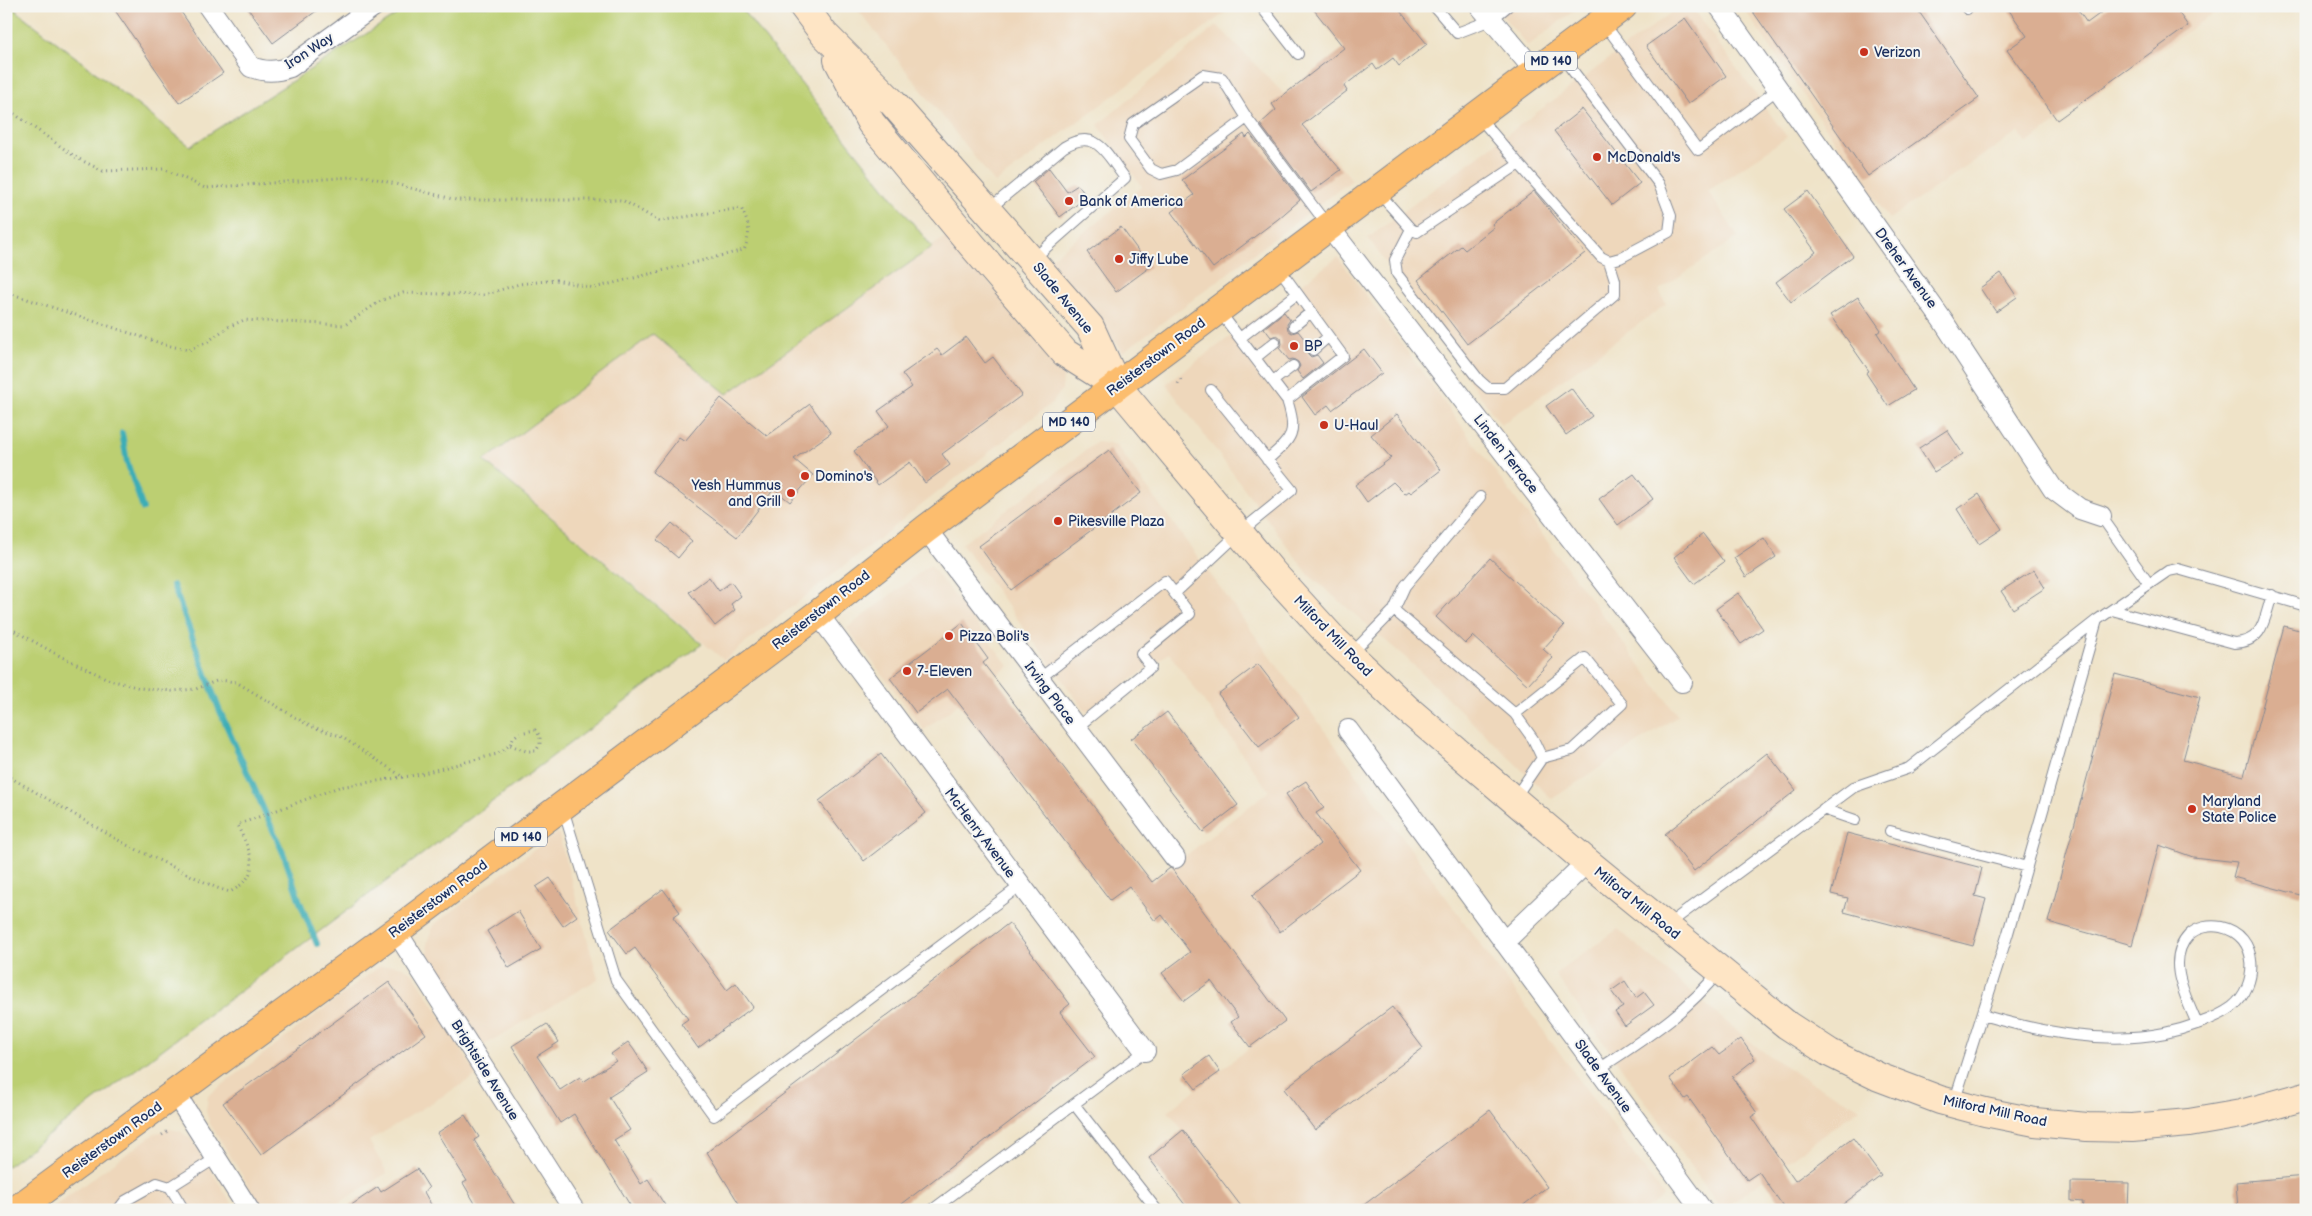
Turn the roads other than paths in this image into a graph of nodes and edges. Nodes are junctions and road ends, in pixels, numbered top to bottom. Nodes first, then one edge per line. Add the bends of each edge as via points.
1 (208, 6) edge
2 (374, 6) edge
3 (803, 6) edge
4 (1266, 6) edge
5 (1434, 6) edge
6 (1508, 6) edge
7 (1719, 6) edge
8 (1486, 13) edge
9 (1613, 14) edge
10 (824, 34) junction
11 (1298, 54) dead end
12 (1560, 54) junction
13 (1536, 72) junction
14 (1778, 89) junction
15 (1478, 116) junction
16 (1247, 118) junction
17 (1519, 164) junction
18 (1378, 191) junction
19 (987, 211) junction
20 (1329, 227) junction
21 (1411, 229) junction
22 (1605, 259) junction
23 (1031, 260) junction
24 (1277, 266) junction
25 (1297, 294) junction
26 (1218, 310) junction
27 (1311, 312) junction
28 (1294, 326) dead end
29 (1328, 337) junction
30 (1240, 338) junction
31 (1275, 342) dead end
32 (1313, 350) dead end
33 (1255, 358) junction
34 (1293, 366) dead end
35 (1273, 381) junction
36 (1117, 386) junction
37 (1211, 390) dead end
38 (1287, 400) junction
39 (1267, 460) junction
40 (1480, 497) dead end
41 (2101, 516) joint
42 (926, 529) junction
43 (1239, 533) junction
44 (2149, 584) junction
45 (1175, 593) junction
46 (2272, 595) junction
47 (2306, 606) edge
48 (1394, 610) junction
49 (2112, 610) junction
50 (818, 614) junction
51 (2097, 620) junction
52 (1350, 655) junction
53 (1039, 678) junction
54 (1682, 682) dead end
55 (1515, 714) junction
56 (1076, 728) junction
57 (1348, 730) dead end
58 (1542, 758) junction
59 (1513, 800) junction
60 (562, 806) junction
61 (1823, 809) junction
62 (1855, 820) dead end
63 (1890, 831) dead end
64 (1175, 858) dead end
65 (1587, 862) junction
66 (2027, 867) junction
67 (1020, 886) junction
68 (1665, 926) junction
69 (396, 931) junction
70 (1504, 942) junction
71 (1720, 971) junction
72 (1982, 1015) junction
73 (2196, 1024) junction
74 (1145, 1051) joint
75 (1599, 1070) junction
76 (175, 1094) junction
77 (2306, 1096) edge
78 (1074, 1104) junction
79 (1954, 1104) junction
80 (216, 1158) junction
81 (170, 1187) junction
82 (16, 1210) edge
83 (118, 1210) edge
84 (184, 1210) edge
85 (249, 1210) edge
86 (574, 1210) edge
87 (932, 1210) edge
88 (1157, 1210) edge
89 (1702, 1210) edge

1 - 2 street, Iron Way via 251,67 276,72 290,67
3 - 10 main road, Slade Avenue
4 - 11 lane via 1263,9
5 - 8 lane via 1457,33
6 - 8 lane
7 - 14 street, Dreher Avenue
8 - 13 street
9 - 12 main road, Reisterstown Road / MD 140
9 - 14 lane via 1698,150
10 - 19 main road, Slade Avenue via 891,102
10 - 36 main road, Slade Avenue via 872,123 972,245 1065,353
12 - 13 main road, Reisterstown Road / MD 140
12 - 22 lane via 1660,184 1671,216 1669,232 1620,258
13 - 15 main road, Reisterstown Road / MD 140
14 - 41 street, Dreher Avenue via 1944,320 2053,489 2080,509
15 - 17 lane
15 - 18 main road, Reisterstown Road / MD 140
16 - 16 lane via 1222,78 1203,75 1133,124 1129,139 1151,169 1161,174 1177,170
16 - 20 lane
17 - 21 lane via 1416,232
17 - 22 lane
18 - 20 main road, Reisterstown Road / MD 140
18 - 21 lane
19 - 23 main road, Slade Avenue
19 - 23 lane via 1064,147 1076,140 1096,141 1125,178
20 - 24 main road, Reisterstown Road / MD 140
20 - 54 street, Linden Terrace
21 - 22 lane via 1395,260 1397,274 1488,388 1505,388 1615,294 1615,280
23 - 36 main road, Slade Avenue via 1090,327
24 - 25 lane
24 - 26 main road, Reisterstown Road / MD 140
25 - 27 lane
25 - 30 lane
26 - 30 lane
26 - 36 main road, Reisterstown Road / MD 140
27 - 28 lane
27 - 29 lane
29 - 32 lane
29 - 38 lane via 1343,356
30 - 33 lane
31 - 33 lane
33 - 35 lane
34 - 35 lane
35 - 38 lane
36 - 42 main road, Reisterstown Road / MD 140
36 - 43 main road, Milford Mill Road
37 - 39 lane
38 - 39 lane via 1294,420 1291,435
39 - 43 lane via 1292,490
40 - 48 lane via 1405,586
41 - 44 lane
42 - 50 main road, Reisterstown Road / MD 140
42 - 53 street, Irving Place
43 - 45 lane
43 - 52 main road, Milford Mill Road
44 - 46 lane via 2168,571 2178,569
44 - 49 lane
45 - 53 lane via 1165,581
45 - 56 lane via 1190,614 1141,654 1151,668
46 - 47 lane
46 - 49 lane via 2260,633 2245,643 2234,643
48 - 52 lane
48 - 55 lane
49 - 51 lane
50 - 60 main road, Reisterstown Road / MD 140
50 - 67 street, McHenry Avenue
51 - 61 lane via 1909,768 1854,787
51 - 66 lane
52 - 59 main road, Milford Mill Road
53 - 56 street, Irving Place
55 - 58 lane
55 - 58 lane via 1585,658 1622,704 1572,750
56 - 64 street, Irving Place
57 - 70 street, Slade Avenue
58 - 59 lane
59 - 65 main road, Milford Mill Road
60 - 67 lane via 616,980 714,1116
60 - 69 main road, Reisterstown Road / MD 140
61 - 62 lane
61 - 68 lane
63 - 66 lane
65 - 68 main road, Milford Mill Road
65 - 70 street
66 - 72 lane
67 - 74 street, McHenry Avenue
68 - 71 main road, Milford Mill Road
69 - 76 main road, Reisterstown Road / MD 140
69 - 86 street, Brightside Avenue
70 - 75 street, Slade Avenue
71 - 75 lane via 1704,992 1673,1018
71 - 79 main road, Milford Mill Road via 1786,1025 1830,1053 1879,1077
72 - 73 lane via 2053,1033 2105,1038 2158,1034
72 - 79 lane
73 - 73 lane via 2231,1007 2248,989 2252,972 2246,943 2234,931 2220,926 2206,926 2192,932 2183,941 2179,955 2180,982
74 - 78 lane
75 - 89 street, Slade Avenue
76 - 80 street
76 - 82 main road, Reisterstown Road / MD 140
77 - 79 main road, Milford Mill Road via 2189,1124 2132,1128 2035,1122
78 - 87 lane
78 - 88 lane
80 - 81 lane
80 - 85 street
81 - 83 lane via 157,1183 125,1201
81 - 84 lane

